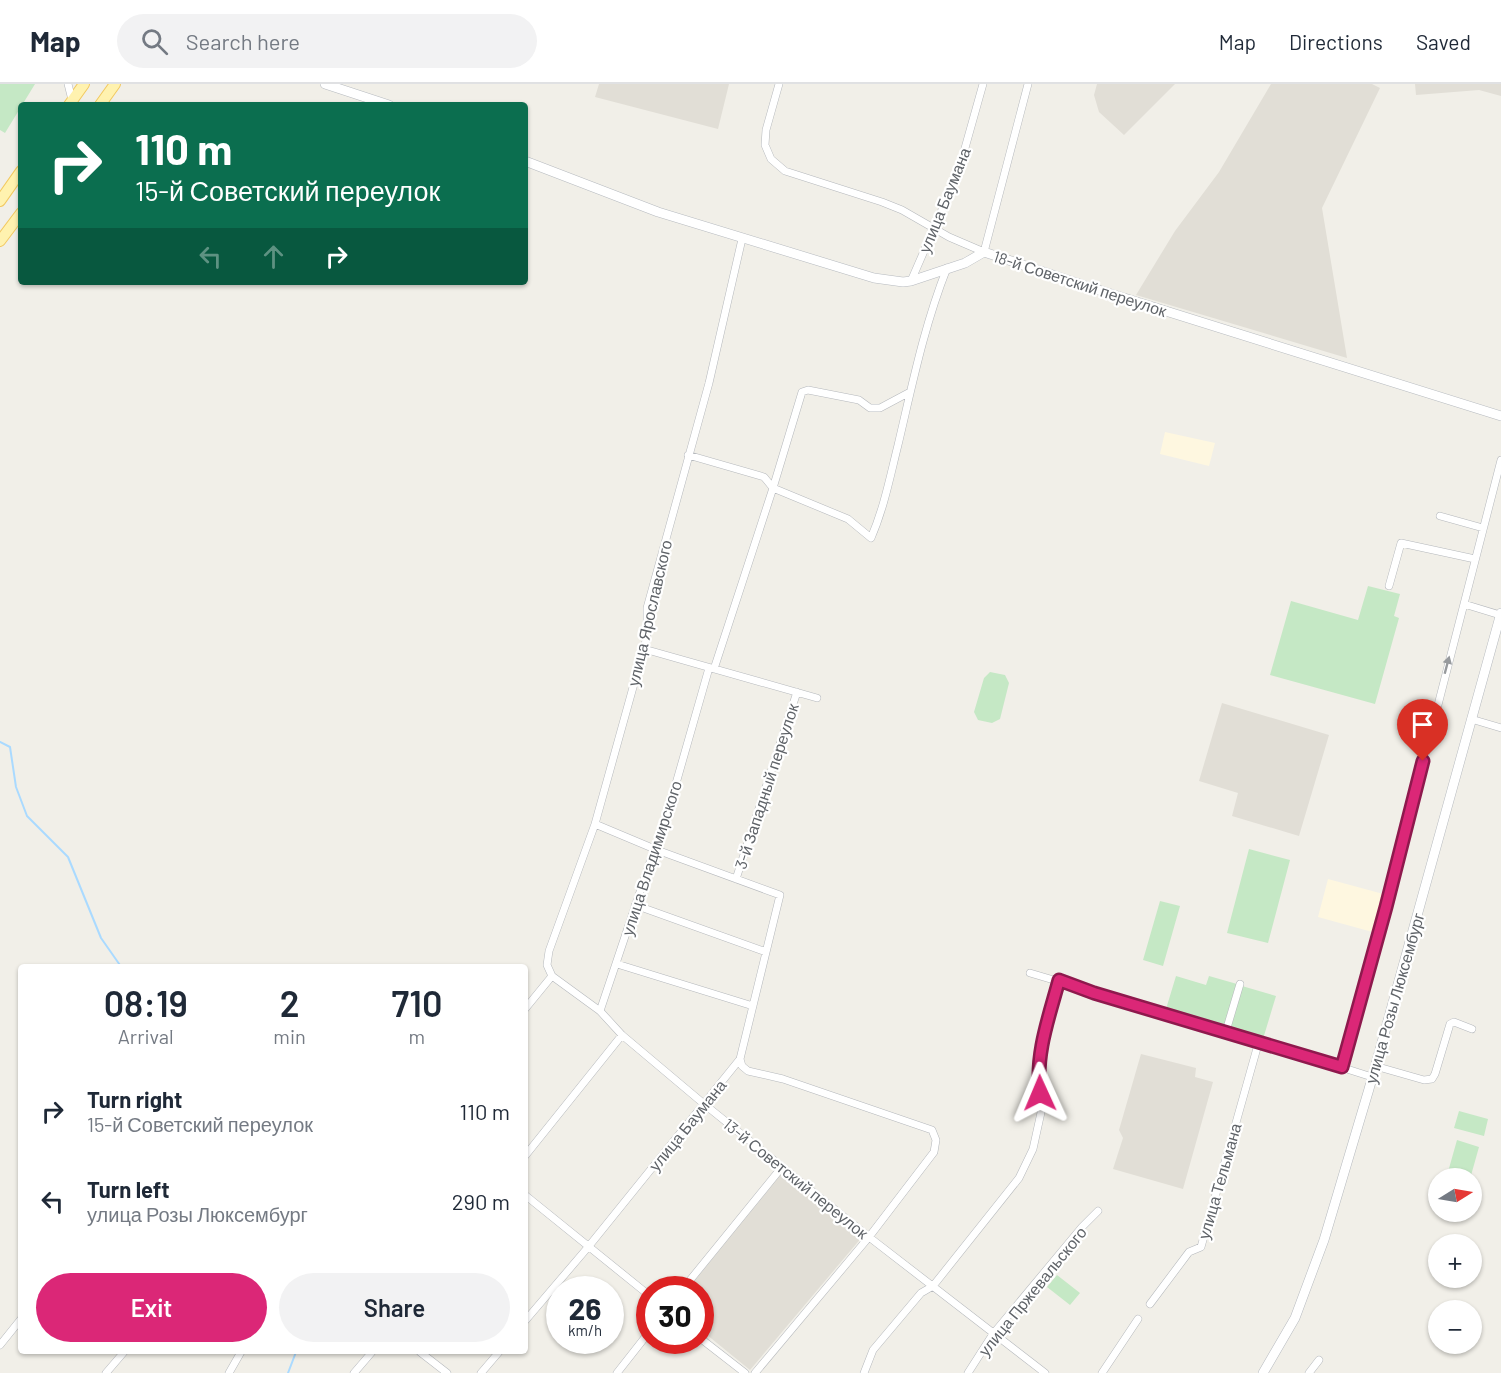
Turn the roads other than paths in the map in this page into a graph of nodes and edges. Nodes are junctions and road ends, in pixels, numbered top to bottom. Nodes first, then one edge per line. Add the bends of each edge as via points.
1 (68, 84) edge
2 (84, 84) edge
3 (115, 84) edge
4 (325, 84) edge
5 (779, 84) edge
6 (983, 84) edge
7 (1028, 84) edge
8 (70, 102) edge
9 (102, 102) edge
10 (379, 102) edge
11 (528, 162) edge
12 (18, 175) edge
13 (0, 201) edge
14 (18, 217) edge
15 (933, 228) junction
16 (742, 239) junction
17 (0, 241) edge
18 (984, 252) junction
19 (947, 268) junction
20 (911, 281) junction
21 (910, 392) junction
22 (1501, 416) edge
23 (688, 455) junction
24 (1501, 460) edge
25 (773, 488) junction
26 (1440, 516) dead end
27 (1484, 528) junction
28 (1475, 559) junction
29 (1389, 586) dead end
30 (1464, 604) junction
31 (1501, 614) edge
32 (644, 649) junction
33 (712, 669) junction
34 (797, 692) junction
35 (817, 698) dead end
36 (1471, 719) junction
37 (1501, 728) edge
38 (595, 824) junction
39 (657, 850) junction
40 (736, 879) junction
41 (635, 905) junction
42 (766, 952) junction
43 (617, 964) junction
44 (1030, 973) dead end
45 (552, 976) junction
46 (1059, 980) junction
47 (1239, 984) dead end
48 (528, 1005) edge
49 (753, 1006) junction
50 (600, 1011) junction
51 (1473, 1029) dead end
52 (1226, 1031) junction
53 (622, 1035) junction
54 (1259, 1041) junction
55 (740, 1059) junction
56 (1375, 1066) junction
57 (1342, 1067) junction
58 (1372, 1077) junction
59 (705, 1104) junction
60 (528, 1152) edge
61 (782, 1167) junction
62 (528, 1197) edge
63 (1098, 1211) dead end
64 (869, 1238) junction
65 (589, 1246) junction
66 (693, 1276) edge
67 (636, 1285) edge
68 (933, 1286) junction
69 (1150, 1304) dead end
70 (528, 1317) edge
71 (1137, 1318) dead end
72 (18, 1323) edge
73 (993, 1334) junction
74 (0, 1346) edge
75 (636, 1349) edge
76 (714, 1349) edge
77 (122, 1354) edge
78 (241, 1354) edge
79 (370, 1354) edge
80 (423, 1354) edge
81 (497, 1354) edge
82 (1319, 1360) dead end
83 (106, 1373) edge
84 (229, 1373) edge
85 (354, 1373) edge
86 (447, 1373) edge
87 (481, 1373) edge
88 (617, 1373) edge
89 (745, 1373) edge
90 (755, 1373) edge
91 (864, 1373) edge
92 (968, 1373) edge
93 (1045, 1373) edge
94 (1102, 1373) edge
95 (1263, 1373) edge
96 (1310, 1373) edge

1 - 8 street
2 - 8 main road
3 - 9 main road
4 - 10 street
5 - 15 street via 766,130 765,145 771,159 785,171 882,202
6 - 15 street, улица Баумана via 958,173
7 - 18 street
11 - 16 street, 18-й Советский переулок
12 - 13 main road
14 - 17 main road
15 - 18 street
15 - 20 street, улица Баумана
16 - 20 street, 18-й Советский переулок via 864,275
16 - 23 street, улица Ярославского
18 - 19 street, 18-й Советский переулок
18 - 22 street, 18-й Советский переулок
19 - 20 street, 18-й Советский переулок
19 - 21 street
21 - 25 street, улица Владимирского via 880,408 870,408 859,400 802,392
21 - 25 street via 885,500 871,538 848,519
23 - 25 street via 764,477
23 - 32 street, улица Ярославского via 647,608
24 - 27 street, улица Розы Люксембург
25 - 33 street, улица Владимирского
26 - 27 street
27 - 28 street, улица Розы Люксембург
28 - 29 street via 1401,543
28 - 30 street, улица Розы Люксембург
30 - 31 street
57 -> 30 street, улица Розы Люксембург
31 - 36 street, улица Розы Люксембург
32 - 33 street
32 - 38 street, улица Ярославского
33 - 34 street
33 - 39 street, улица Владимирского
34 - 35 street
34 - 40 street, 3-й Западный переулок
36 - 37 street
36 - 56 street, улица Розы Люксембург
38 - 39 street
38 - 45 street, улица Ярославского via 549,951 547,965
39 - 40 street
39 - 41 street, улица Владимирского
40 - 42 street, улица Баумана via 780,895
41 - 42 street
41 - 43 street, улица Владимирского
42 - 49 street, улица Баумана
43 - 49 street
43 - 50 street, улица Владимирского
44 - 46 street
45 - 48 street
45 - 50 street, 13-й Советский переулок
46 - 52 street
46 - 68 street via 1042,1041 1038,1078 1042,1108 1033,1149 1019,1178
47 - 52 street
49 - 55 street, улица Баумана
50 - 53 street, 13-й Советский переулок
51 - 56 street via 1450,1024 1432,1079
52 - 54 street
53 - 59 street, 13-й Советский переулок
53 - 60 street
54 - 57 street
54 - 69 street, улица Тельмана via 1201,1247 1189,1252
55 - 59 street, улица Баумана
55 - 64 street via 748,1071 783,1079 932,1130 936,1140 934,1152
56 - 58 street, улица Розы Люксембург
57 - 58 street
58 - 95 street, улица Розы Люксембург via 1317,1262 1295,1318
59 - 61 street, 13-й Советский переулок
59 - 65 street, улица Баумана
61 - 64 street, 13-й Советский переулок
61 - 66 street
62 - 65 street
63 - 73 street, улица Пржевальского
64 - 68 street, 13-й Советский переулок
64 - 90 street
65 - 67 street
65 - 70 street, улица Баумана
68 - 73 street, 13-й Советский переулок
68 - 91 street via 921,1293 873,1350
71 - 94 street
72 - 74 street
73 - 92 street, улица Пржевальского
73 - 93 street, 13-й Советский переулок
75 - 88 street
76 - 89 street
77 - 83 street
78 - 84 street
79 - 85 street
80 - 86 street
81 - 87 street
82 - 96 street

